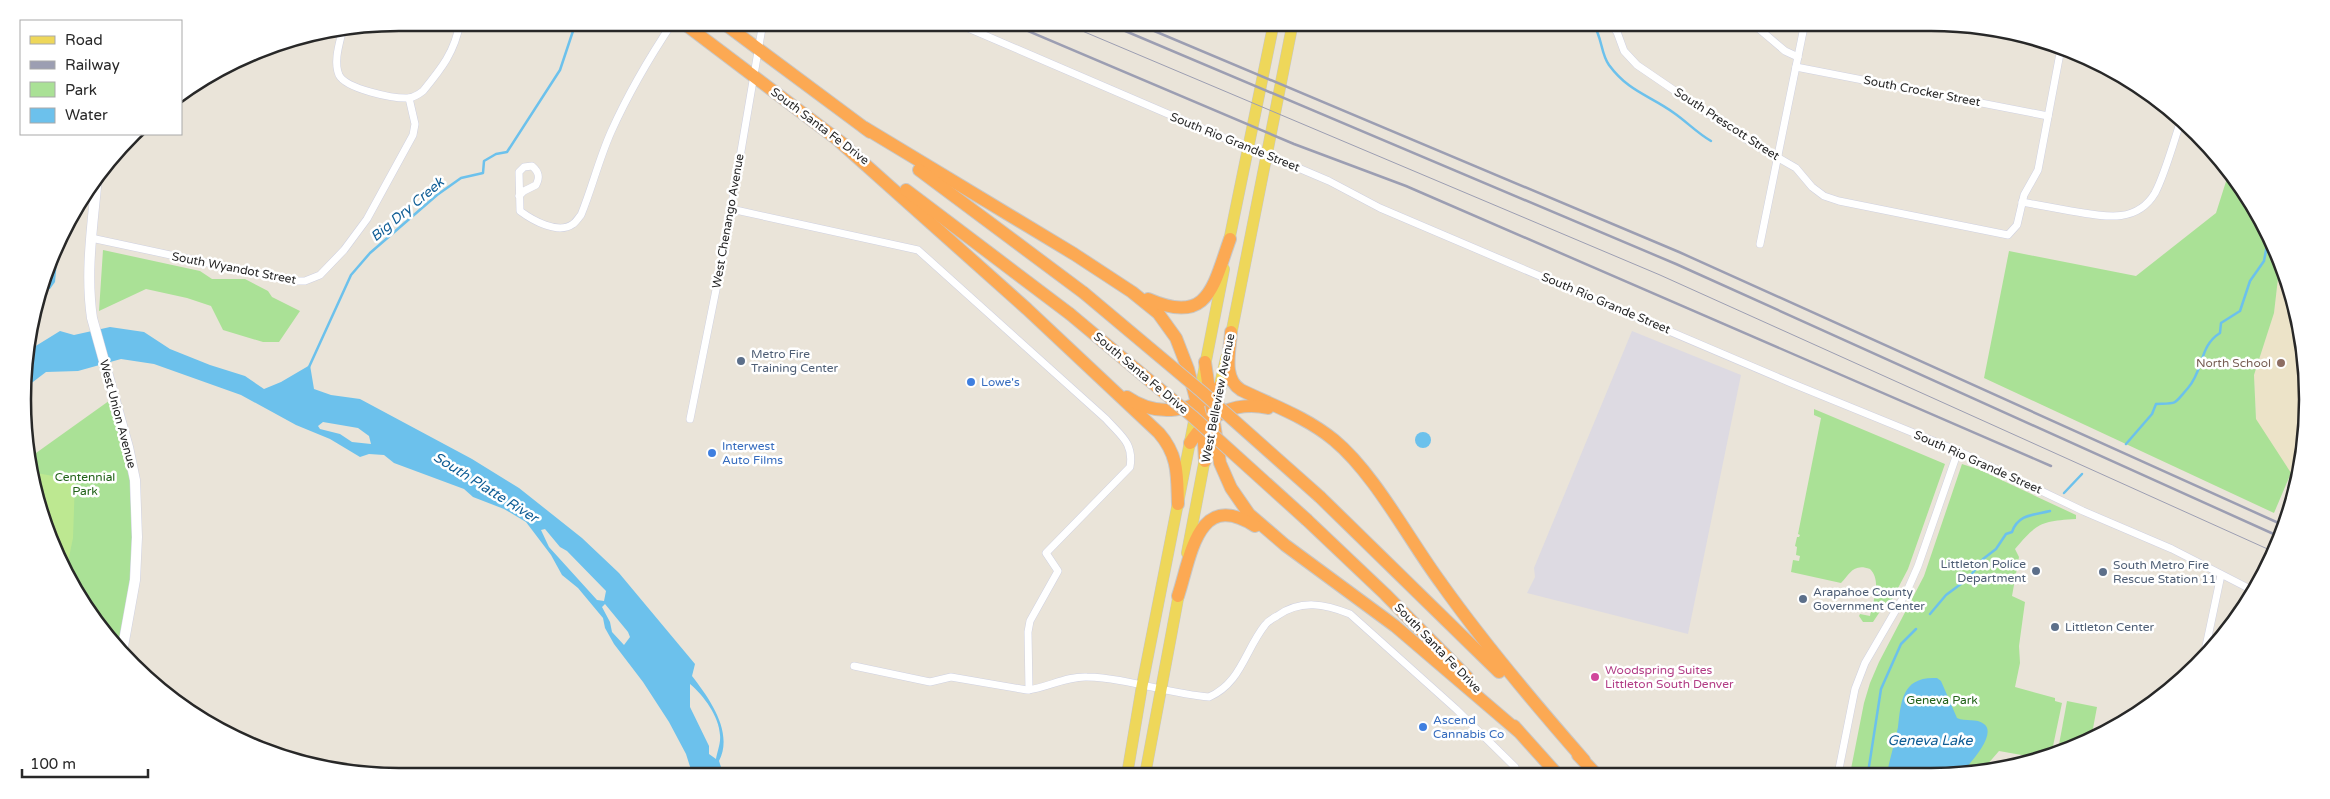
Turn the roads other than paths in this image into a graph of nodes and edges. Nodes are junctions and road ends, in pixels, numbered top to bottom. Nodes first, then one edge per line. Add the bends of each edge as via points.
1 (458, 31) edge
2 (667, 31) edge
3 (694, 31) edge
4 (734, 31) edge
5 (761, 31) edge
6 (975, 31) edge
7 (1272, 31) edge
8 (1291, 31) edge
9 (1616, 31) edge
10 (1762, 31) edge
11 (1803, 31) edge
12 (342, 36) edge
13 (758, 49) junction
14 (2060, 55) edge
15 (1798, 56) junction
16 (1796, 67) junction
17 (753, 75) junction
18 (409, 98) junction
19 (2048, 116) junction
20 (865, 128) junction
21 (2178, 128) edge
22 (840, 142) junction
23 (1778, 157) junction
24 (96, 191) edge
25 (519, 196) dead end
26 (2022, 202) junction
27 (731, 209) junction
28 (91, 238) junction
29 (1230, 239) junction
30 (1760, 244) dead end
31 (1132, 292) junction
32 (1231, 332) junction
33 (1205, 362) joint
34 (1101, 378) junction
35 (1220, 386) junction
36 (1204, 400) junction
37 (690, 419) dead end
38 (1208, 422) junction
39 (1190, 443) junction
40 (1958, 451) junction
41 (1205, 462) joint
42 (1356, 463) junction
43 (1178, 504) junction
44 (1285, 545) junction
45 (2221, 575) junction
46 (2247, 588) edge
47 (1178, 596) junction
48 (2208, 641) edge
49 (124, 643) edge
50 (854, 666) dead end
51 (1142, 686) junction
52 (1160, 689) junction
53 (1030, 690) junction
54 (1518, 731) junction
55 (1584, 760) junction
56 (1128, 768) edge
57 (1146, 768) edge
58 (1515, 768) edge
59 (1552, 768) edge
60 (1591, 768) edge
61 (1839, 768) edge

1 - 18 street via 450,55 423,91
2 - 25 street via 624,105 581,215 573,224 551,226 528,217 520,211
3 - 17 highway, South Santa Fe Drive
4 - 13 highway, South Santa Fe Drive
5 - 13 street, West Chenango Avenue
6 - 40 street, South Rio Grande Street, bridge via 1329,181 1380,208
7 - 29 main road, West Belleview Avenue
8 - 32 main road, West Belleview Avenue
9 - 23 street, South Prescott Street via 1624,51 1637,65 1737,134
10 - 15 street via 1785,51
11 - 15 street
12 - 18 street via 336,64 340,76 347,83 374,93
13 - 17 street, West Chenango Avenue
13 - 20 highway, South Santa Fe Drive
14 - 19 street
15 - 16 street
16 - 19 street, South Crocker Street
16 - 23 street
17 - 22 highway, South Santa Fe Drive
17 - 27 street, West Chenango Avenue
18 - 28 street, South Wyandot Street via 415,124 401,160 357,233 320,275 305,281 292,281
19 - 26 street via 2038,170
20 - 31 highway
20 - 55 highway, South Santa Fe Drive, bridge via 1084,293 1210,398 1320,496
21 - 26 street via 2156,191 2134,213 2106,217
22 - 34 highway
22 - 54 highway, South Santa Fe Drive, bridge via 1070,314 1192,416 1392,601
23 - 26 street, South Prescott Street via 1796,168 1824,196 2008,235 2018,225
23 - 30 street
24 - 28 street, West Union Avenue
27 - 37 street, West Chenango Avenue
27 - 53 street via 918,250 1106,419 1127,442 1132,453 1130,467 1046,553 1058,571 1030,621
28 - 49 street, West Union Avenue via 89,281 92,318 135,480 135,580
29 - 31 highway via 1210,292 1196,305 1171,308
29 - 33 main road, West Belleview Avenue
31 - 36 highway via 1158,313 1176,338
32 - 35 main road, West Belleview Avenue
32 - 42 highway via 1229,370 1235,386 1311,424 1336,441
33 - 36 highway
34 - 36 highway via 1138,404 1152,409 1179,410
34 - 43 highway via 1170,446 1176,465
35 - 36 highway
35 - 38 main road, West Belleview Avenue
36 - 38 highway
36 - 39 main road, West Belleview Avenue
38 - 39 highway
38 - 41 highway
38 - 42 highway via 1239,406 1268,408 1323,434
38 - 44 highway via 1231,488 1249,514
39 - 43 main road, West Belleview Avenue
40 - 45 street, South Rio Grande Street
40 - 61 street via 1907,592 1865,663 1856,689
41 - 47 main road, West Belleview Avenue
42 - 55 highway via 1489,648
43 - 51 main road, West Belleview Avenue
44 - 47 highway via 1240,518 1224,515 1210,520 1198,534
44 - 54 highway via 1395,626
45 - 46 street, South Rio Grande Street
45 - 48 street
47 - 52 main road, West Belleview Avenue
50 - 53 street via 930,682 951,677 1014,690
51 - 52 street
51 - 53 street via 1088,677 1062,680
51 - 56 main road, West Belleview Avenue
52 - 57 main road, West Belleview Avenue
52 - 58 street via 1209,697 1218,693 1235,678 1266,624 1288,608 1308,604 1331,606 1350,614 1456,709
54 - 59 highway, South Santa Fe Drive
55 - 60 highway, South Santa Fe Drive

